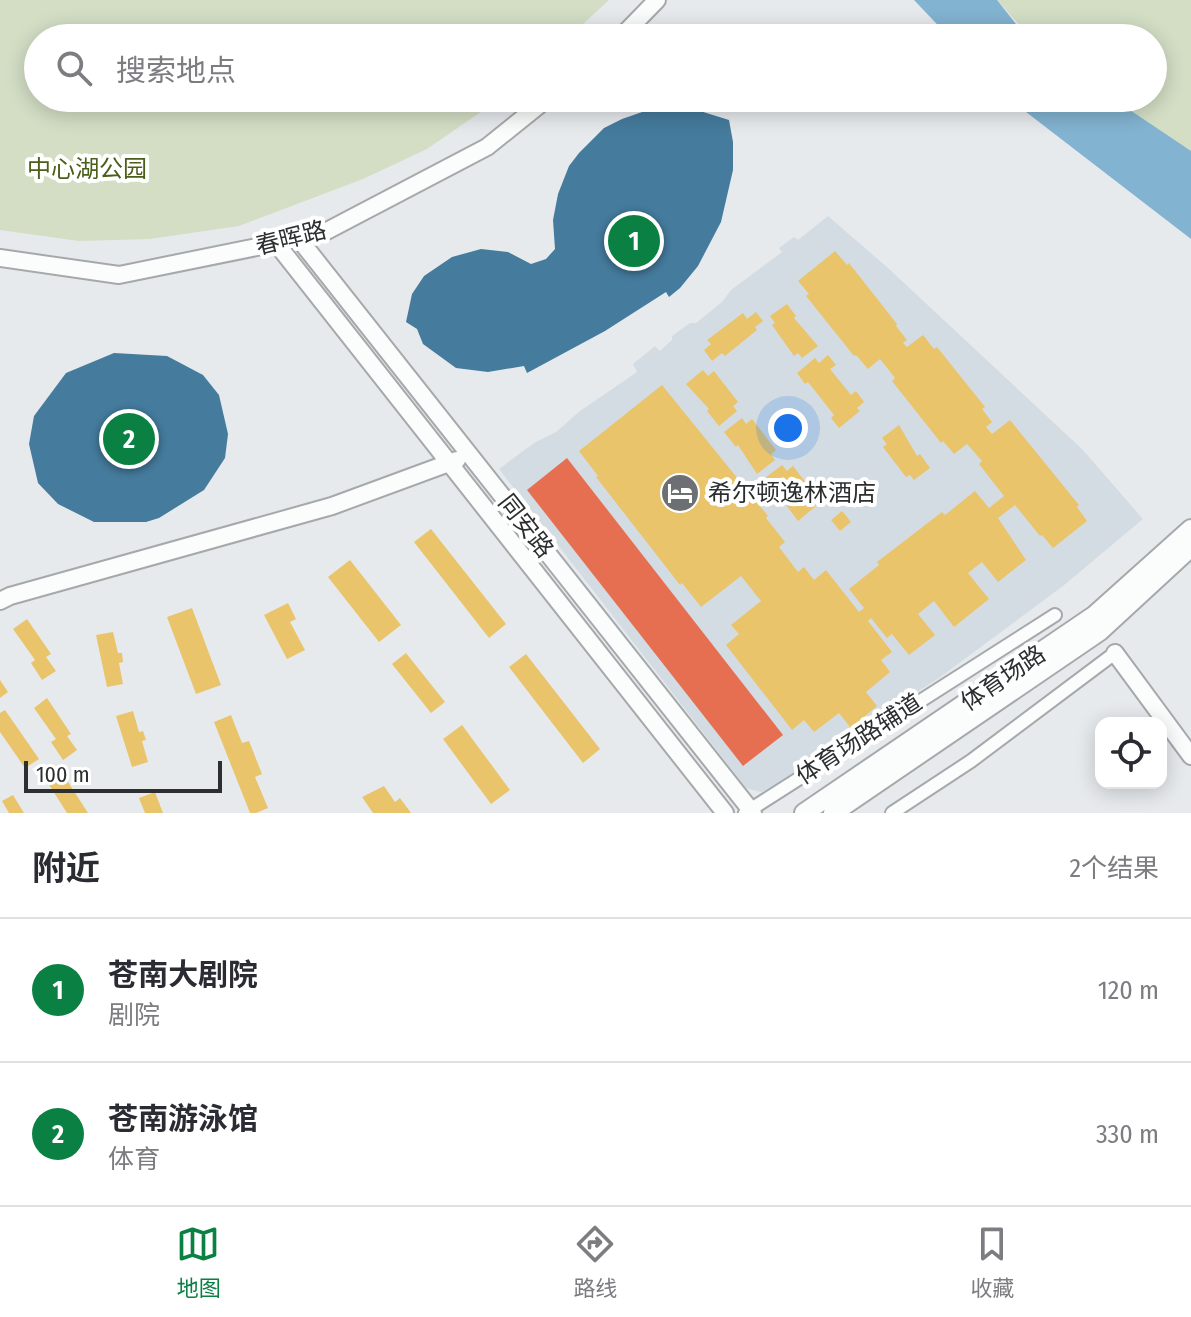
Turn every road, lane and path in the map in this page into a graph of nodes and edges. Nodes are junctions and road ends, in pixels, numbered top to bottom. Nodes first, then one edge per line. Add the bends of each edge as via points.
1 (657, 0) edge
2 (634, 24) edge
3 (531, 112) edge
4 (299, 239) junction
5 (276, 243) junction
6 (0, 258) edge
7 (469, 453) junction
8 (450, 464) junction
9 (1191, 529) edge
10 (1191, 547) edge
11 (0, 601) edge
12 (1055, 615) dead end
13 (1115, 653) joint
14 (1191, 756) edge
15 (750, 812) edge
16 (725, 813) edge
17 (804, 813) edge
18 (833, 813) edge
19 (892, 813) edge

1 - 2 street
3 - 4 street, 春晖路 via 487,147 321,234
4 - 5 street, 春晖路
4 - 7 street, 同安路
5 - 6 street, 春晖路 via 119,275
5 - 8 street, 同安路
7 - 8 street
7 - 15 street, 同安路
8 - 11 street via 332,506
8 - 16 street, 同安路
9 - 17 main road, 体育场路 via 1095,615
10 - 18 main road, 体育场路 via 1100,631
12 - 15 street, 体育场路辅道
13 - 14 street
13 - 19 street

